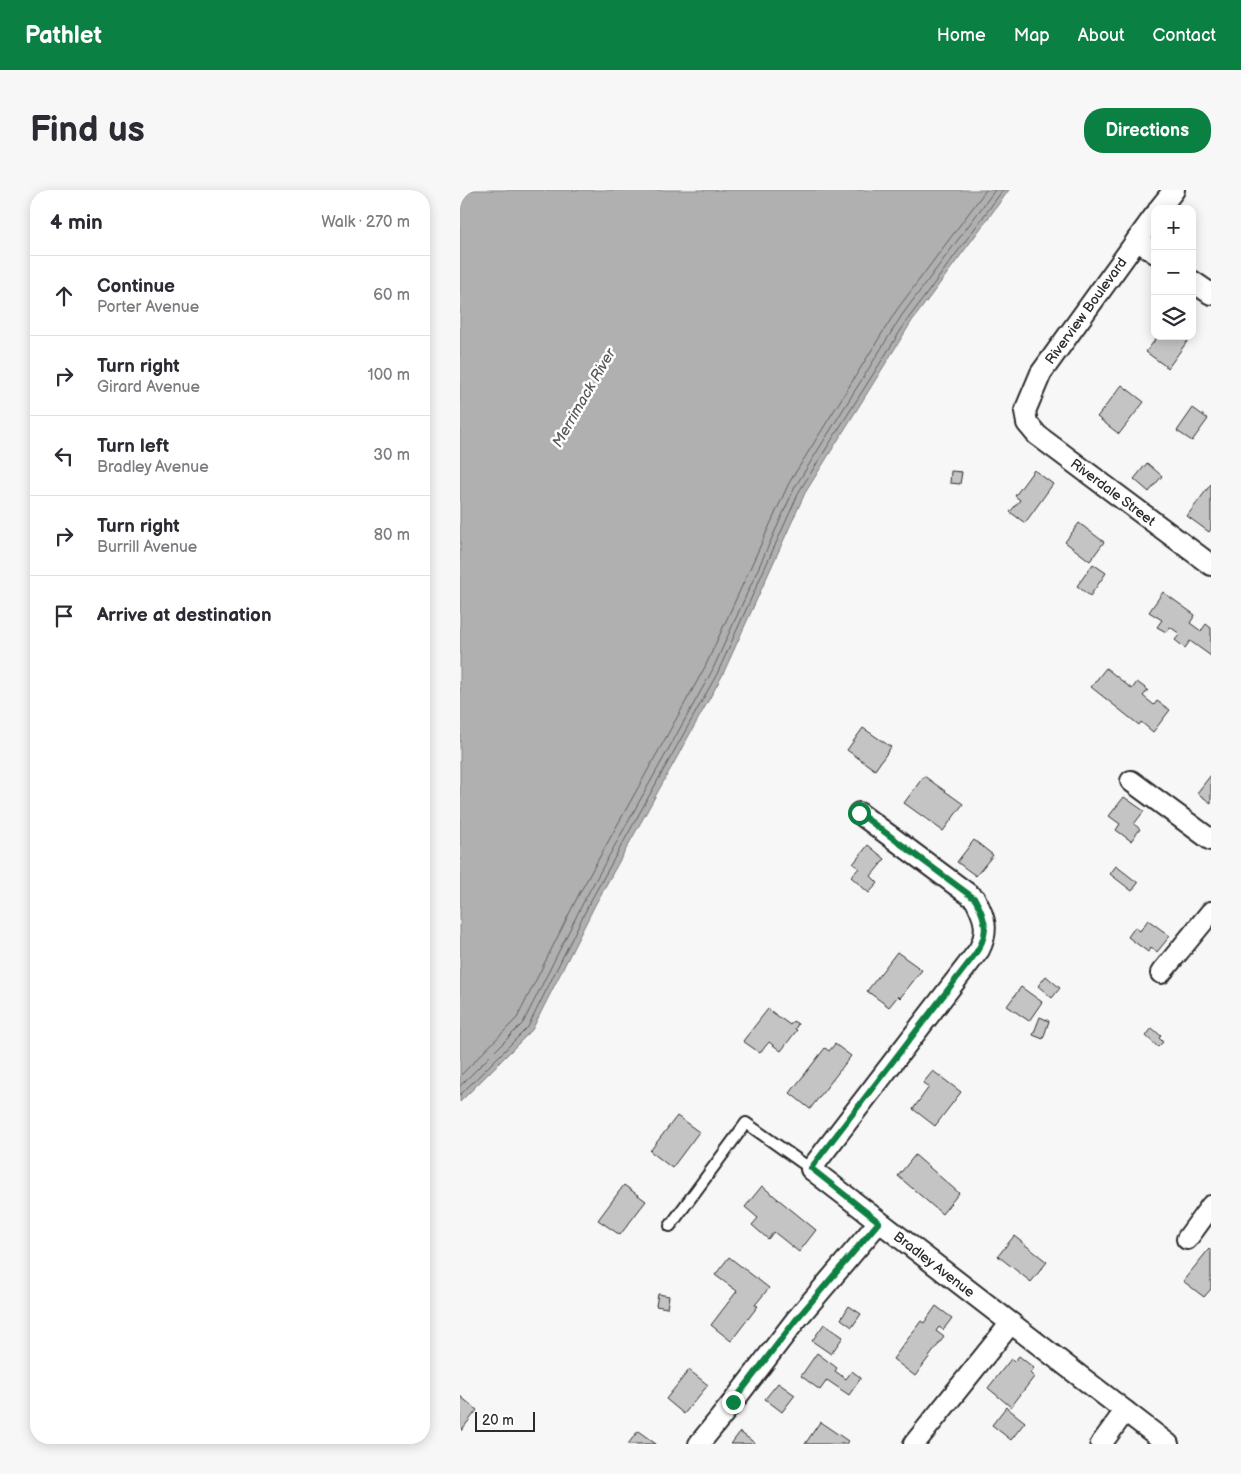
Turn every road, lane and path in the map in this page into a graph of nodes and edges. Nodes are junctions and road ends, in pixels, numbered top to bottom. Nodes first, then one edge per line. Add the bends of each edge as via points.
1 (1174, 190) edge
2 (1162, 205) edge
3 (1151, 221) edge
4 (1137, 240) junction
5 (1151, 250) edge
6 (1196, 283) edge
7 (1211, 294) edge
8 (1025, 411) joint
9 (1211, 565) edge
10 (1132, 781) dead end
11 (859, 813) dead end
12 (1211, 840) edge
13 (1211, 912) edge
14 (1161, 973) dead end
15 (811, 1168) junction
16 (1211, 1206) edge
17 (879, 1222) junction
18 (670, 1226) dead end
19 (1188, 1239) dead end
20 (1011, 1323) junction
21 (1125, 1411) junction
22 (699, 1444) edge
23 (914, 1444) edge
24 (1101, 1444) edge
25 (1168, 1444) edge

1 - 2 street
3 - 4 street, Riverview Boulevard
4 - 5 street
4 - 8 street, Riverview Boulevard via 1041,373
6 - 7 street
8 - 9 street, Riverdale Street via 1027,423 1037,435
10 - 12 street
11 - 15 street via 975,899 984,921 985,936 978,950
13 - 14 street
15 - 17 street, Bradley Avenue
15 - 18 lane via 746,1123
16 - 19 street
17 - 20 street, Bradley Avenue
17 - 22 street via 789,1328
20 - 21 street, Bradley Avenue
20 - 23 street
21 - 24 street
21 - 25 street, Bradley Avenue

